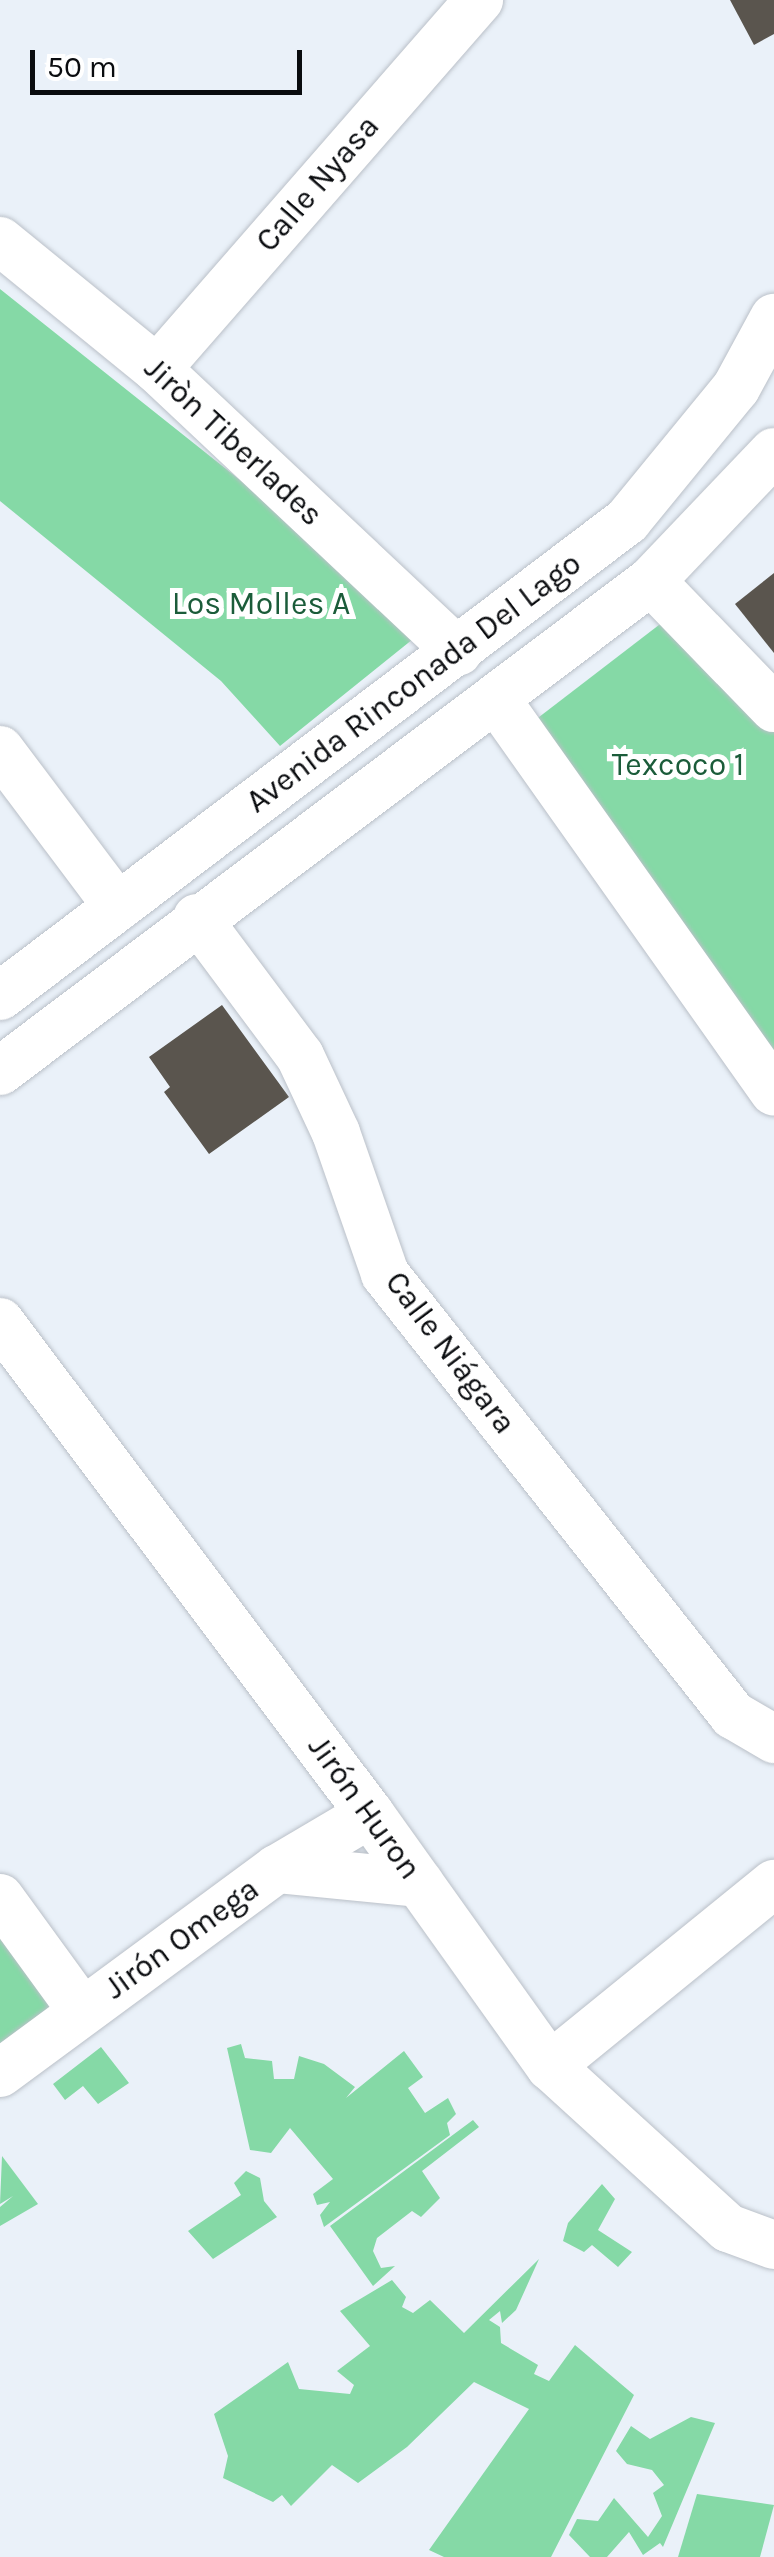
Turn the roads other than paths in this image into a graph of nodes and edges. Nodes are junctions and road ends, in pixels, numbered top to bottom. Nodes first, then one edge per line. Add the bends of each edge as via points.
1 (479, 0) edge
2 (0, 240) edge
3 (774, 318) edge
4 (157, 370) junction
5 (774, 452) edge
6 (651, 581) junction
7 (458, 652) junction
8 (496, 699) junction
9 (774, 708) edge
10 (0, 750) edge
11 (118, 907) junction
12 (197, 918) junction
13 (0, 996) edge
14 (0, 1071) edge
15 (774, 1092) edge
16 (0, 1322) edge
17 (774, 1739) edge
18 (370, 1814) junction
19 (277, 1869) junction
20 (419, 1883) junction
21 (770, 1892) edge
22 (0, 1898) edge
23 (82, 2010) junction
24 (550, 2066) junction
25 (0, 2073) edge
26 (774, 2244) edge

1 - 4 street, Calle Nyasa
2 - 4 street, Jiròn Tiberlades
3 - 7 street, Avenida Rinconada Del Lago via 736,388 627,521
4 - 7 street, Jiròn Tiberlades
5 - 6 street, Avenida Rinconada Del Lago
6 - 8 street, Avenida Rinconada Del Lago
6 - 9 street
7 - 11 street, Avenida Rinconada Del Lago
8 - 12 street, Avenida Rinconada Del Lago
8 - 15 street
10 - 11 street
11 - 13 street, Avenida Rinconada Del Lago
12 - 14 street, Avenida Rinconada Del Lago
12 - 17 street, Calle Niágara via 300,1056 336,1133 386,1274 733,1715
16 - 18 street, Jirón Huron
18 - 19 street, Jirón Omega
18 - 20 street, Jirón Huron
19 - 20 street
19 - 23 street, Jirón Omega
20 - 24 street, Jirón Huron
21 - 24 street
22 - 23 street
23 - 25 street, Jirón Omega
24 - 26 street, Jirón Huron via 728,2228

